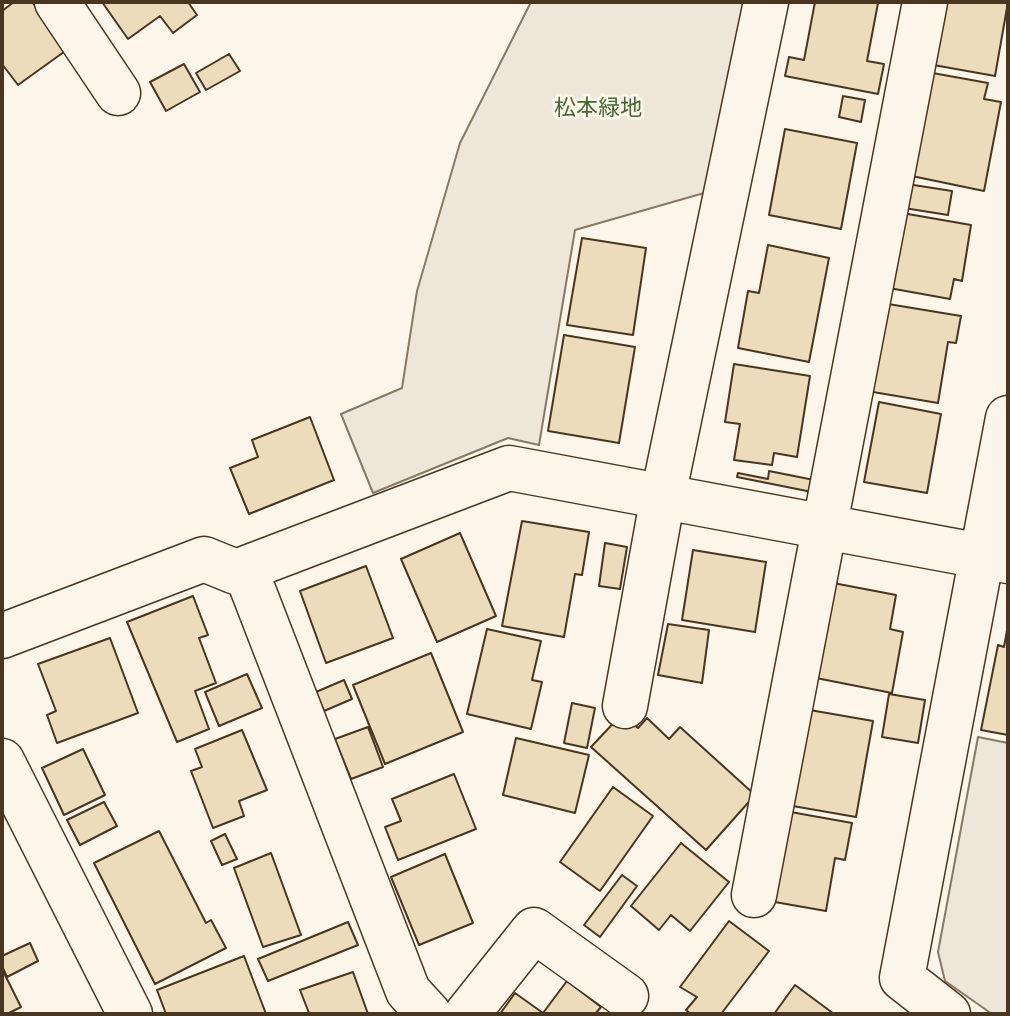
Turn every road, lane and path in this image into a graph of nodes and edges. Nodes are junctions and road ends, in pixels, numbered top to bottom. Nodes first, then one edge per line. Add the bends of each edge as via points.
1 (57, 2) edge
2 (766, 2) edge
3 (925, 2) edge
4 (118, 93) dead end
5 (1008, 418) edge
6 (663, 496) junction
7 (824, 526) junction
8 (995, 558) edge
9 (245, 569) junction
10 (2, 636) edge
11 (625, 706) dead end
12 (2, 761) edge
13 (754, 895) dead end
14 (626, 996) dead end
15 (130, 1014) edge
16 (429, 1014) edge
17 (467, 1014) edge
18 (948, 1014) edge

1 - 4 street
2 - 6 street
3 - 7 street
5 - 8 street
6 - 7 street
6 - 9 street via 509,468
6 - 11 street
7 - 8 street
7 - 13 street
8 - 18 street via 902,978
9 - 10 street via 236,572 204,559
9 - 16 street via 408,991
12 - 15 street
14 - 17 street via 534,930

